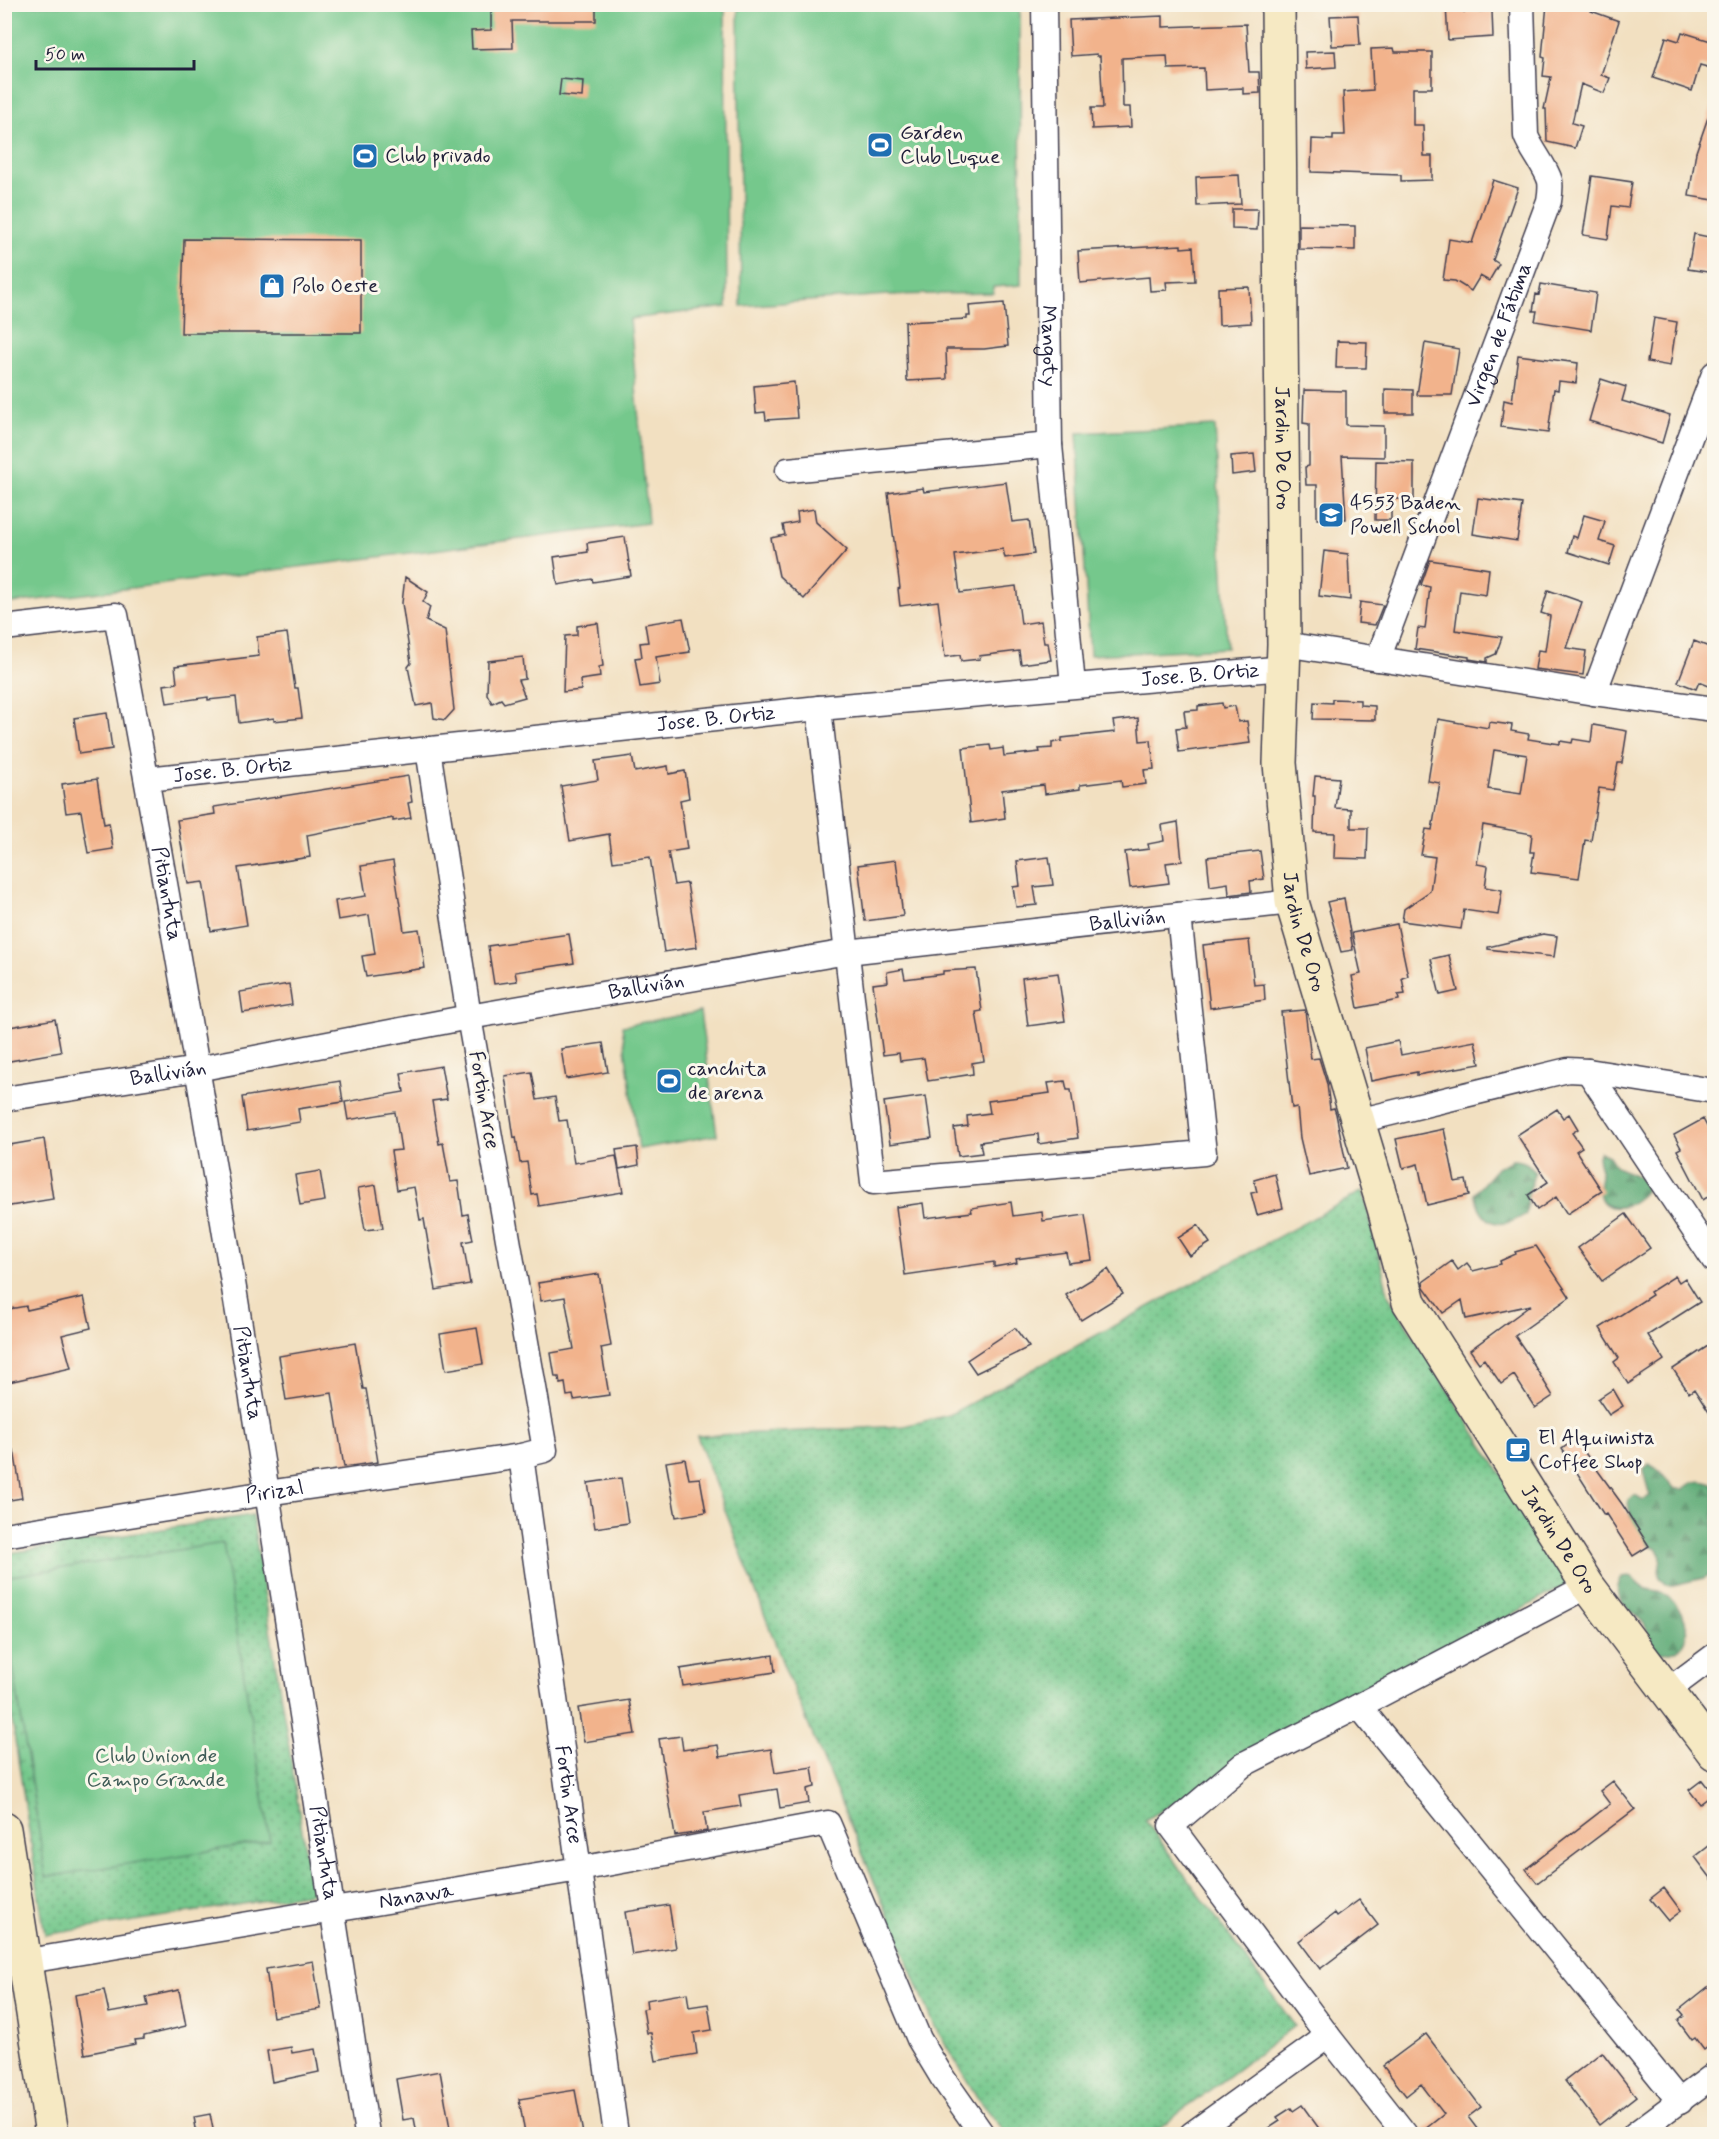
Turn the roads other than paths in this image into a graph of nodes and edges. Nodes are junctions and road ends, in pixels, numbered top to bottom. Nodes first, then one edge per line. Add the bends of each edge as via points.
1 (1044, 4) edge
2 (1278, 4) edge
3 (1522, 4) edge
4 (1714, 374) edge
5 (1050, 445) junction
6 (788, 470) dead end
7 (4, 628) edge
8 (1284, 656) junction
9 (1378, 659) junction
10 (1073, 685) junction
11 (1594, 693) junction
12 (819, 708) junction
13 (1714, 709) edge
14 (428, 749) junction
15 (147, 779) junction
16 (1292, 902) junction
17 (1179, 915) junction
18 (847, 952) junction
19 (469, 1017) junction
20 (197, 1069) junction
21 (1587, 1071) junction
22 (1714, 1091) edge
23 (4, 1100) edge
24 (1358, 1121) junction
25 (1714, 1260) edge
26 (545, 1450) joint
27 (521, 1456) junction
28 (267, 1493) junction
29 (4, 1535) edge
30 (1588, 1586) junction
31 (1714, 1656) edge
32 (1667, 1691) junction
33 (1359, 1706) junction
34 (1714, 1753) edge
35 (4, 1829) edge
36 (579, 1869) junction
37 (333, 1910) junction
38 (15, 1964) edge
39 (1328, 2036) junction
40 (1714, 2075) edge
41 (1680, 2102) junction
42 (52, 2134) edge
43 (367, 2134) edge
44 (616, 2134) edge
45 (982, 2134) edge
46 (1192, 2134) edge
47 (1405, 2134) edge
48 (1635, 2134) edge

1 - 5 street, Mangoty
2 - 8 street, Jardin De Oro
3 - 9 street, Virgen de Fátima via 1526,136 1550,182 1550,201
4 - 11 street
5 - 6 street
5 - 10 street, Mangoty
7 - 15 street, Pitiantuta via 116,615
8 - 9 street, Jose. B. Ortiz
8 - 10 street, Jose. B. Ortiz
8 - 16 street, Jardin De Oro via 1280,763
9 - 11 street, Jose. B. Ortiz
10 - 12 street, Jose. B. Ortiz
11 - 13 street, Jose. B. Ortiz
12 - 14 street, Jose. B. Ortiz
12 - 18 street
14 - 15 street, Jose. B. Ortiz
14 - 19 street, Fortin Arce
15 - 20 street, Pitiantuta
16 - 17 street, Ballivián
16 - 24 street, Jardin De Oro
17 - 18 street, Ballivián
17 - 18 street via 1204,1153 873,1182
18 - 19 street, Ballivián
19 - 20 street, Ballivián
19 - 26 street, Fortin Arce
20 - 23 street, Ballivián
20 - 28 street, Pitiantuta
21 - 22 street
21 - 24 street via 1568,1071
21 - 25 street
24 - 30 street, Jardin De Oro via 1409,1302
26 - 27 street, Pirizal
27 - 28 street, Pirizal
27 - 36 street, Fortin Arce
28 - 29 street, Pirizal
28 - 37 street, Pitiantuta
30 - 32 street, Jardin De Oro
30 - 33 street
31 - 32 street
32 - 34 street, Jardin De Oro
33 - 39 street via 1244,1764 1171,1826
33 - 41 street
35 - 38 street
36 - 37 street, Nanawa
36 - 44 street, Fortin Arce
36 - 45 street, Nanawa via 828,1823 918,2039
37 - 38 street, Nanawa
37 - 43 street, Pitiantuta
38 - 42 street
39 - 46 street
39 - 47 street
40 - 41 street
41 - 48 street

